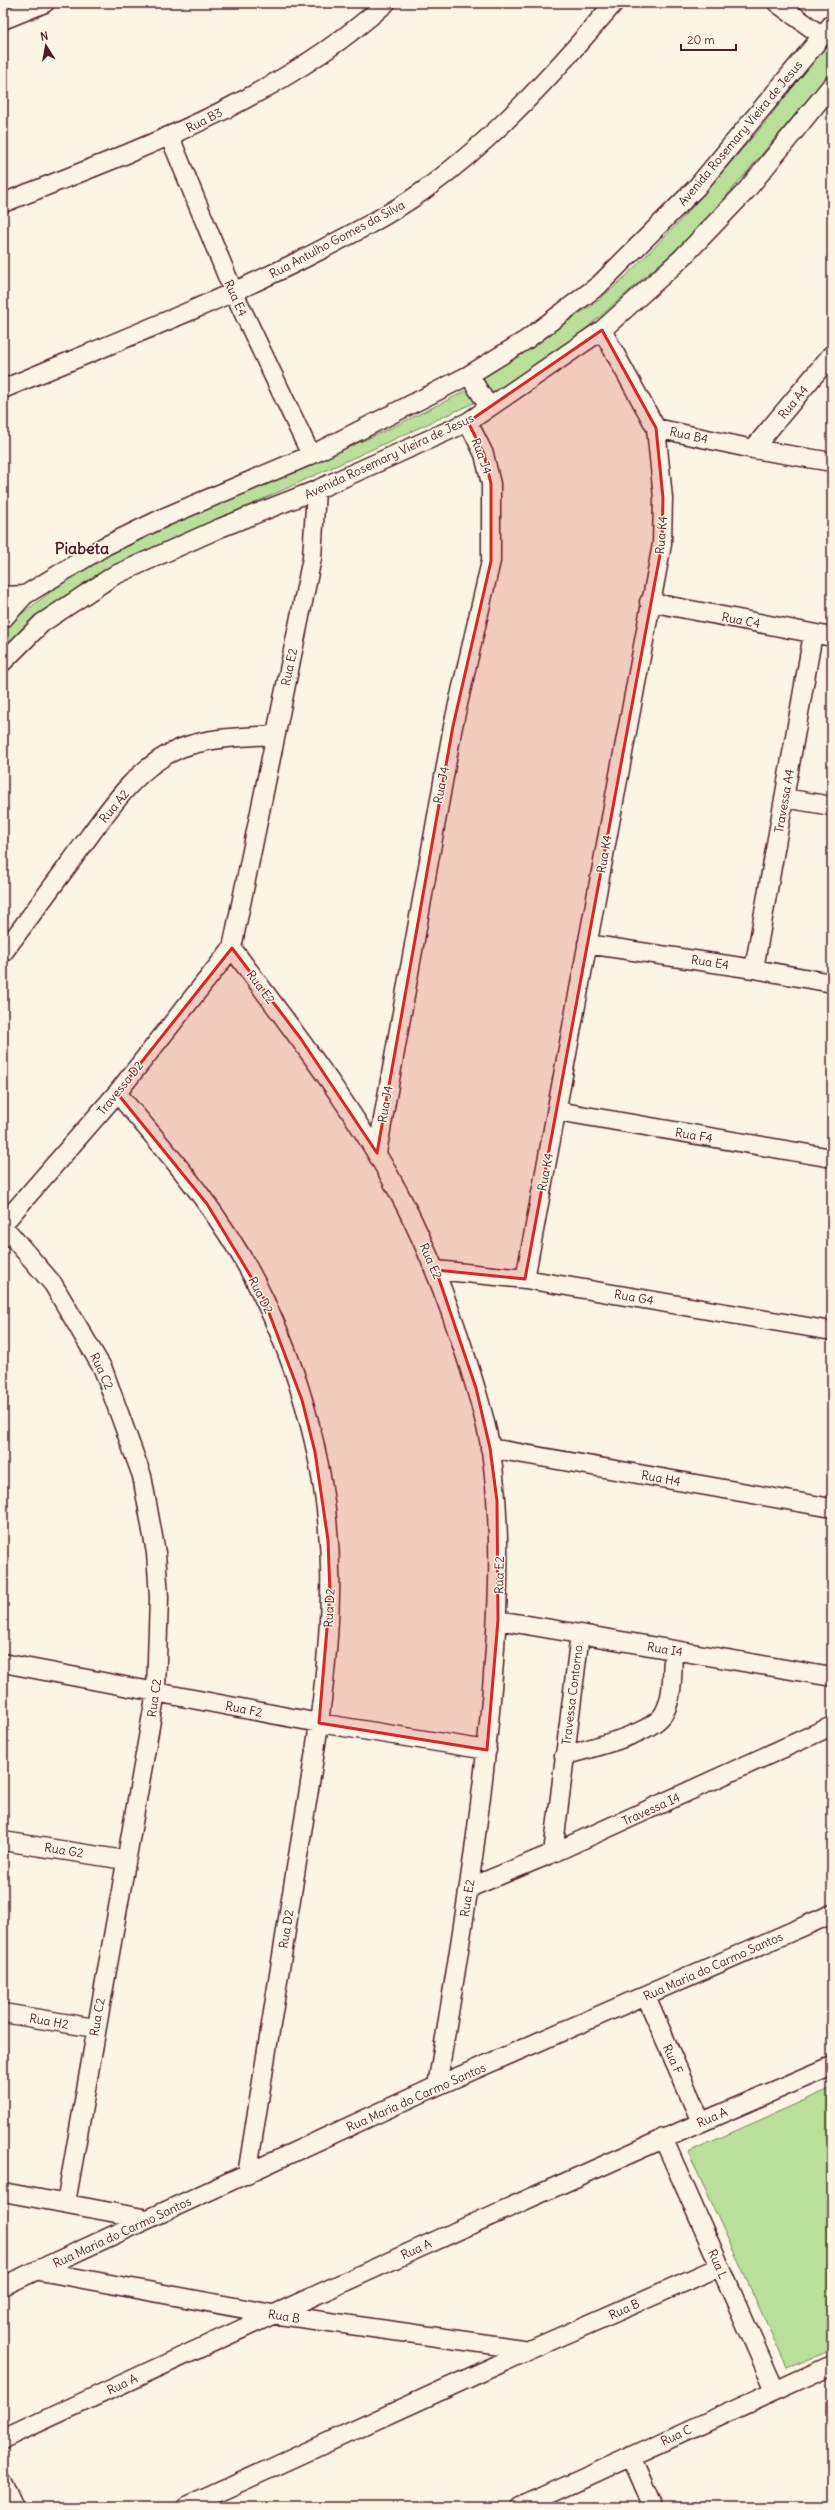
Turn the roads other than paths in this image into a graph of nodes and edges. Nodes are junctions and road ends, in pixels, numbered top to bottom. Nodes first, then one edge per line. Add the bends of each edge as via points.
1 (45, 3) edge
2 (386, 3) edge
3 (614, 3) edge
4 (777, 3) edge
5 (3, 20) edge
6 (827, 30) edge
7 (832, 85) edge
8 (170, 137) junction
9 (3, 203) edge
10 (234, 294) junction
11 (602, 330) junction
12 (832, 354) edge
13 (469, 374) junction
14 (3, 389) edge
15 (489, 407) junction
16 (468, 422) junction
17 (656, 428) junction
18 (753, 449) junction
19 (310, 455) junction
20 (832, 462) edge
21 (316, 490) junction
22 (25, 595) junction
23 (3, 596) edge
24 (649, 602) junction
25 (3, 618) edge
26 (813, 634) junction
27 (832, 637) edge
28 (3, 662) edge
29 (274, 735) junction
30 (784, 798) junction
31 (832, 806) edge
32 (587, 944) junction
33 (232, 948) junction
34 (3, 953) edge
35 (754, 969) junction
36 (832, 983) edge
37 (117, 1093) junction
38 (557, 1111) junction
39 (376, 1153) junction
40 (832, 1158) edge
41 (3, 1225) edge
42 (436, 1270) junction
43 (525, 1278) junction
44 (832, 1331) edge
45 (490, 1448) junction
46 (832, 1508) edge
47 (498, 1620) junction
48 (580, 1634) junction
49 (673, 1650) junction
50 (3, 1663) edge
51 (832, 1677) edge
52 (156, 1692) junction
53 (319, 1723) junction
54 (832, 1726) edge
55 (487, 1750) junction
56 (564, 1756) junction
57 (3, 1841) edge
58 (553, 1853) junction
59 (125, 1860) junction
60 (469, 1888) junction
61 (832, 1914) edge
62 (646, 1996) junction
63 (3, 2013) edge
64 (95, 2028) junction
65 (832, 2066) edge
66 (437, 2086) junction
67 (701, 2122) junction
68 (663, 2138) junction
69 (247, 2175) junction
70 (3, 2192) edge
71 (66, 2203) junction
72 (148, 2220) junction
73 (719, 2267) junction
74 (40, 2271) junction
75 (3, 2286) edge
76 (272, 2314) junction
77 (530, 2350) junction
78 (832, 2365) edge
79 (775, 2390) junction
80 (3, 2439) edge
81 (631, 2456) junction
82 (3, 2482) edge
83 (206, 2503) edge
84 (14, 2507) edge
85 (186, 2507) edge
86 (520, 2507) edge
87 (652, 2507) edge

1 - 5 street
2 - 8 street, Rua B3 via 341,40 310,60 259,91
3 - 10 street, Rua Antulho Gomes da Silva via 493,136 422,192 368,225
4 - 6 street
6 - 13 street, Avenida Rosemary Vieira de Jesus via 696,188 599,285 526,340
7 - 11 street, Avenida Rosemary Vieira de Jesus via 746,191 681,259
8 - 9 street, Rua B3
8 - 10 street, Rua E4
10 - 14 street, Rua Antulho Gomes da Silva
10 - 19 street, Rua E4
11 - 15 street, Avenida Rosemary Vieira de Jesus
11 - 17 street, Rua B4
12 - 18 street, Rua A4
13 - 15 street
13 - 19 street, Avenida Rosemary Vieira de Jesus
15 - 16 street, Avenida Rosemary Vieira de Jesus
16 - 21 street, Avenida Rosemary Vieira de Jesus
16 - 39 street, Rua J4 via 484,454 491,484 491,561 451,734
17 - 18 street, Rua B4
17 - 24 street, Rua K4 via 663,498 662,544
18 - 20 street, Rua B4
19 - 22 street, Avenida Rosemary Vieira de Jesus via 165,516 104,546
21 - 28 street, Avenida Rosemary Vieira de Jesus via 220,528 112,576 42,623
21 - 29 street, Rua E2 via 312,558
22 - 23 street, Avenida Rosemary Vieira de Jesus
22 - 25 street, Avenida Rosemary Vieira de Jesus
24 - 26 street, Rua C4
24 - 32 street, Rua K4
26 - 27 street, Rua C4
26 - 30 street, Travessa A4
29 - 33 street, Rua E2
29 - 34 street, Rua A2 via 227,738 191,745 167,755 152,765 113,805
30 - 31 street
30 - 35 street, Travessa A4
32 - 35 street, Rua E4
32 - 38 street, Rua K4
33 - 37 street, Travessa D2
33 - 39 street, Rua E2 via 319,1063
35 - 36 street, Rua E4
37 - 41 street, Travessa D2
37 - 53 street, Rua D2 via 208,1204 263,1297 297,1386 315,1452 328,1540 330,1593
38 - 40 street, Rua F4
38 - 43 street, Rua K4
39 - 42 street, Rua E2 via 404,1202
41 - 52 street, Rua C2 via 53,1284 103,1369 142,1476 156,1553 159,1597
42 - 43 street, Rua G4
42 - 45 street, Rua E2 via 476,1388
43 - 44 street, Rua G4
45 - 46 street, Rua H4
45 - 47 street, Rua E2 via 499,1538
47 - 48 street, Rua I4
47 - 55 street, Rua E2
48 - 49 street, Rua I4
48 - 56 street, Travessa Contorno
49 - 51 street, Rua I4
49 - 56 street, Travessa Contorno via 668,1703 658,1721 639,1731
50 - 52 street, Rua F2
52 - 53 street, Rua F2
52 - 59 street, Rua C2
53 - 55 street, Rua F2
53 - 69 street, Rua D2
54 - 58 street, Travessa I4
55 - 60 street, Rua E2
56 - 58 street, Travessa Contorno
57 - 59 street, Rua G2
58 - 60 street, Travessa I4
59 - 64 street, Rua C2
60 - 66 street, Rua E2
61 - 62 street, Rua Maria do Carmo Santos
62 - 66 street, Rua Maria do Carmo Santos
62 - 67 street, Rua F
63 - 64 street, Rua H2
64 - 71 street, Rua C2
65 - 67 street, Rua A
66 - 69 street, Rua Maria do Carmo Santos
67 - 68 street, Rua A
68 - 73 street, Rua L
68 - 76 street, Rua A
69 - 72 street, Rua Maria do Carmo Santos
70 - 71 street
71 - 72 street
72 - 74 street, Rua Maria do Carmo Santos
73 - 77 street, Rua B
73 - 79 street, Rua L
74 - 75 street, Rua Maria do Carmo Santos
74 - 76 street, Rua B
76 - 77 street, Rua B
76 - 80 street, Rua A
77 - 83 street, Rua B
78 - 79 street, Rua C
79 - 81 street, Rua C
81 - 86 street, Rua C
81 - 87 street
82 - 84 street
83 - 85 street, Rua B

